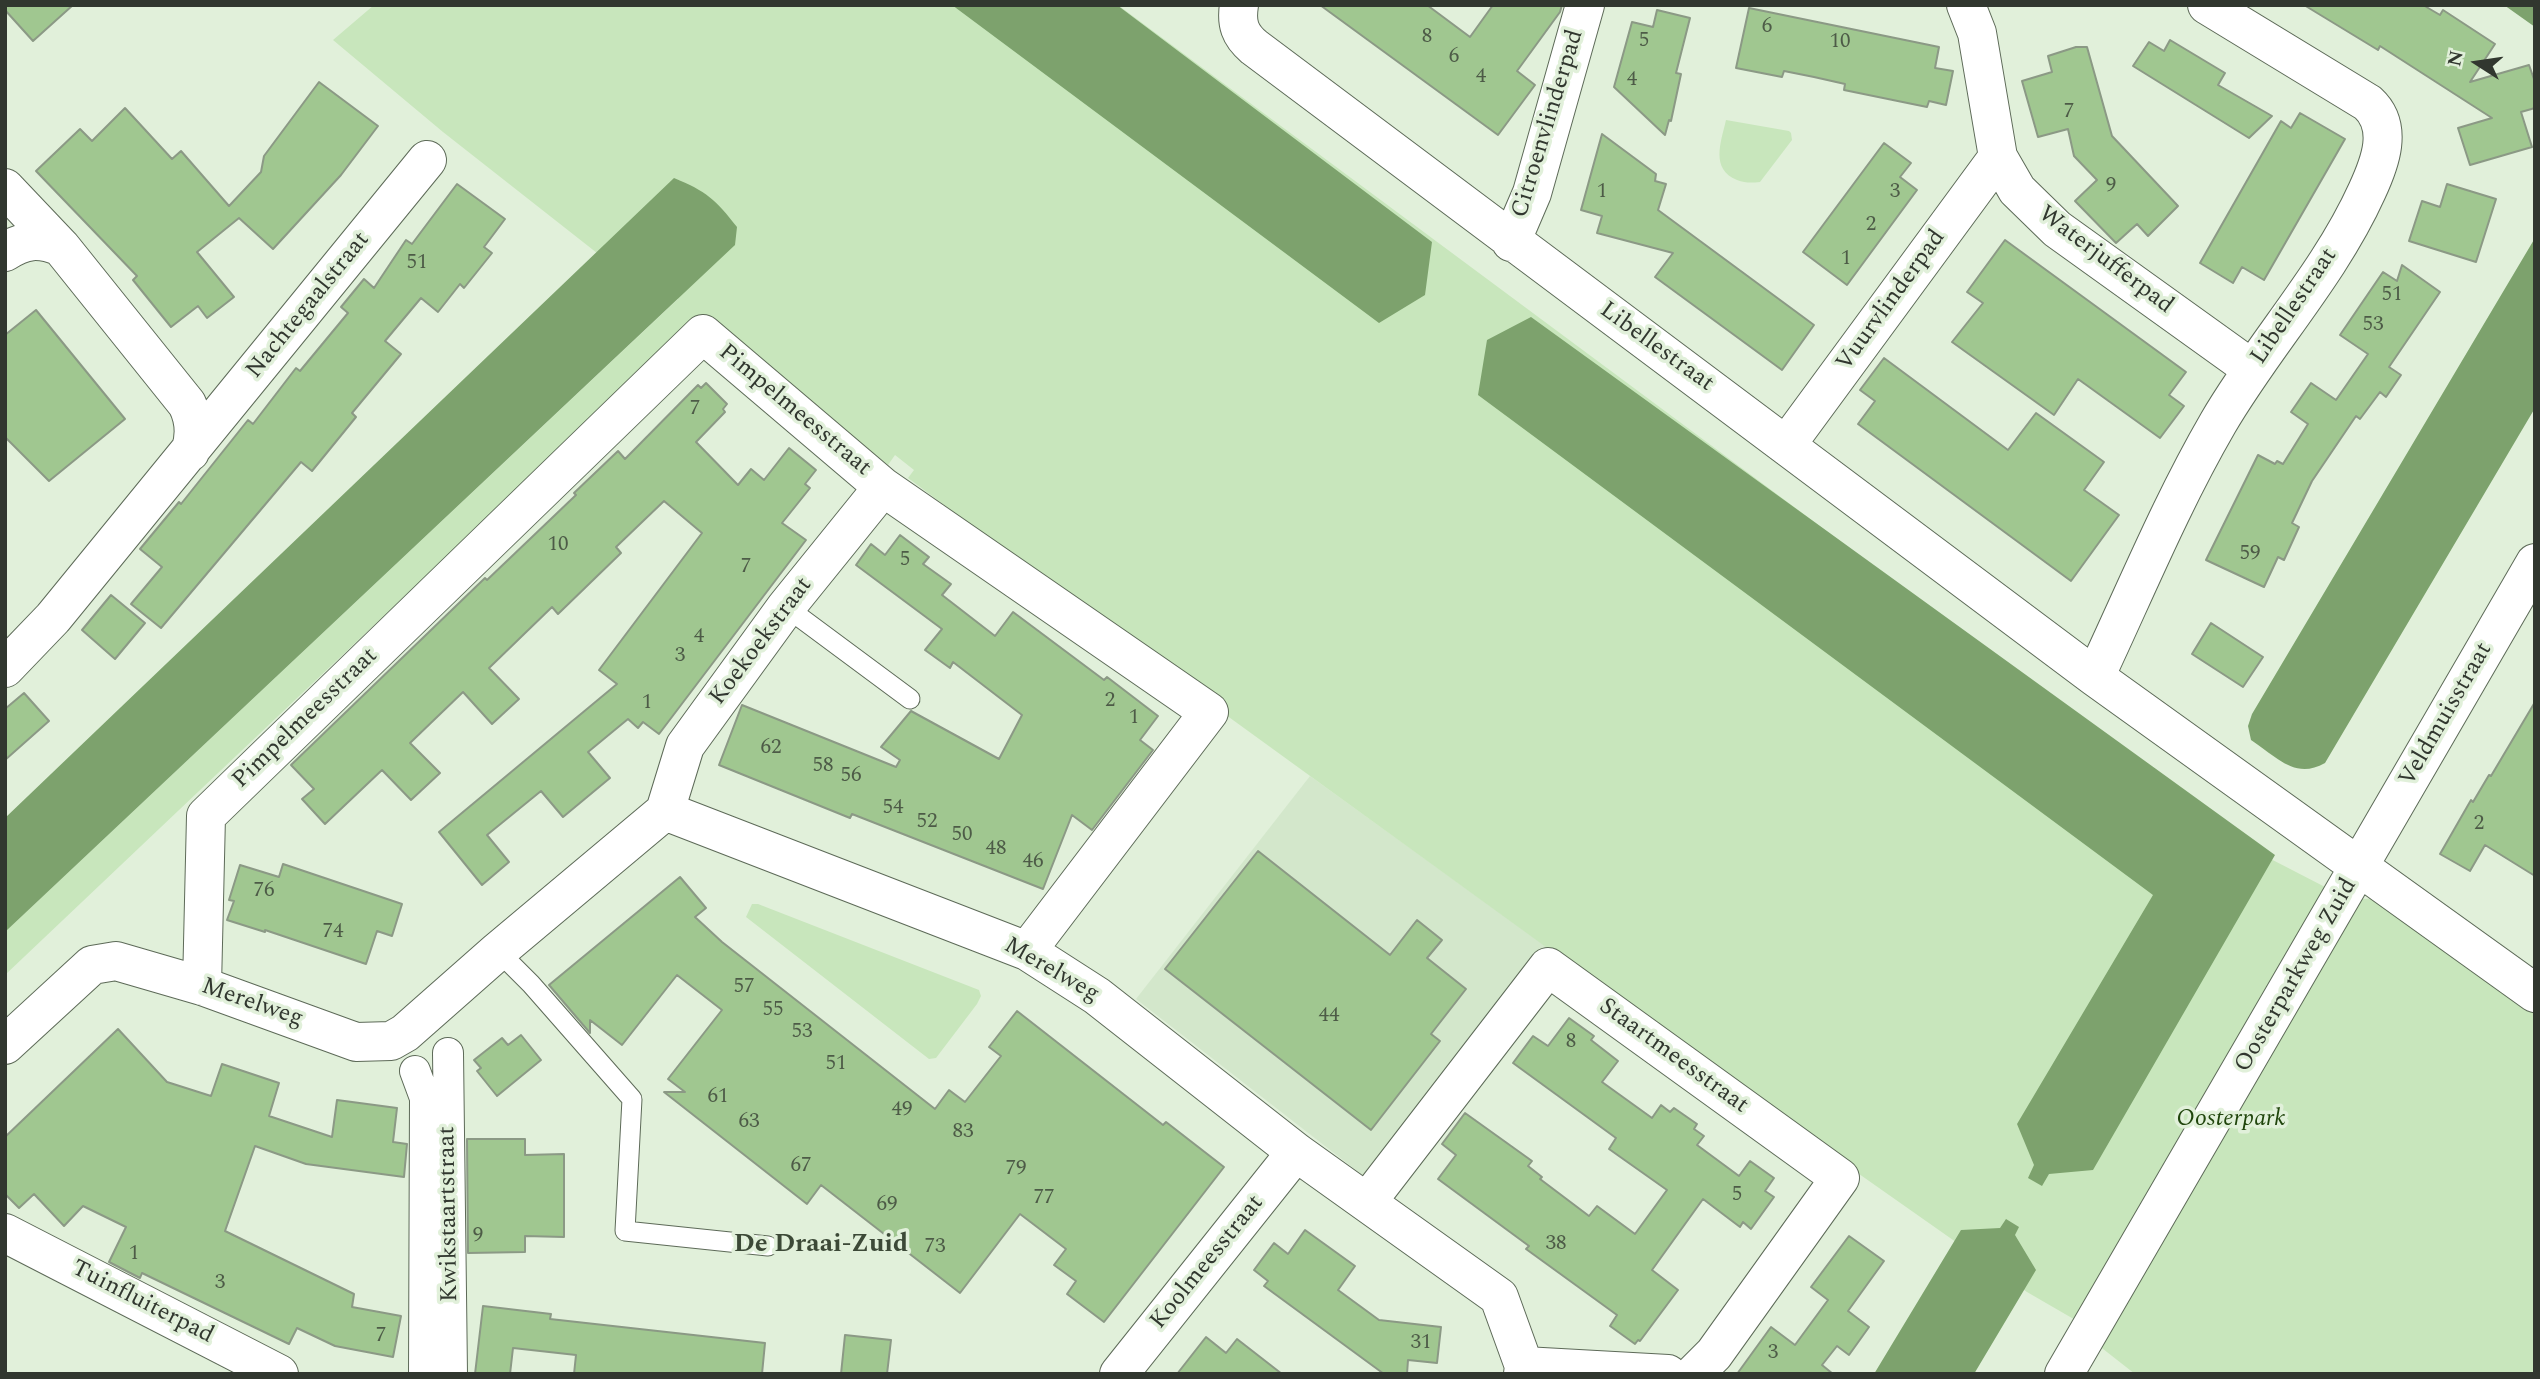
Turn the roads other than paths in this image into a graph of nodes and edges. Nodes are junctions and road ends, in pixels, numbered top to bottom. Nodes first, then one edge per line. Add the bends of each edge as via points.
1 (1239, 5) edge
2 (1585, 5) edge
3 (1966, 5) edge
4 (2207, 5) edge
5 (1998, 157) junction
6 (427, 160) dead end
7 (5, 188) edge
8 (1511, 242) junction
9 (61, 247) junction
10 (5, 252) edge
11 (2252, 369) junction
12 (1787, 444) junction
13 (190, 452) junction
14 (883, 487) junction
15 (2535, 563) edge
16 (786, 607) junction
17 (5, 668) edge
18 (2095, 677) junction
19 (910, 699) dead end
20 (664, 811) junction
21 (2360, 868) junction
22 (498, 951) junction
23 (1027, 951) junction
24 (202, 986) junction
25 (2535, 993) edge
26 (5, 1045) edge
27 (448, 1054) dead end
28 (415, 1071) dead end
29 (1296, 1152) junction
30 (437, 1168) junction
31 (1367, 1202) junction
32 (437, 1225) junction
33 (5, 1233) edge
34 (768, 1246) dead end
35 (1523, 1370) edge
36 (279, 1374) edge
37 (424, 1374) edge
38 (452, 1374) edge
39 (1119, 1374) edge
40 (1668, 1374) edge
41 (1694, 1374) edge
42 (2064, 1374) edge

1 - 8 street, Libellestraat via 1239,28 1254,47
2 - 8 street, Citroenvlinderpad via 1532,193
3 - 5 street, Waterjufferpad via 1978,33
4 - 11 street, Libellestraat via 2357,96 2375,110 2383,129 2377,164 2350,224
5 - 11 street, Waterjufferpad via 2017,190 2057,229
5 - 12 street, Vuurvlinderpad
6 - 13 street, Nachtegaalstraat
7 - 9 street
8 - 12 street, Libellestraat
9 - 10 street via 31,240
9 - 13 street via 187,404 194,432
11 - 18 street, Libellestraat via 2195,466
12 - 18 street, Libellestraat
13 - 17 street, Nachtegaalstraat
14 - 16 street, Koekoekstraat
14 - 23 street, Pimpelmeesstraat via 1209,712
14 - 24 street, Pimpelmeesstraat via 704,334 206,816
15 - 21 street, Veldmuisstraat
16 - 19 lane
16 - 20 street, Koekoekstraat via 685,746
18 - 21 street, Libellestraat
20 - 22 street, Merelweg
20 - 23 street, Merelweg
21 - 25 street, Libellestraat
21 - 42 street, Oosterparkweg Zuid
22 - 24 street, Merelweg via 391,1041 356,1042
22 - 34 lane via 632,1099 625,1231
23 - 29 street, Merelweg via 1097,996
24 - 26 street, Merelweg via 116,961 92,965
27 - 30 street, Kwikstaartstraat
28 - 30 street, Kwikstaartstraat via 425,1098
29 - 31 street, Merelweg
29 - 39 street, Koolmeesstraat
30 - 32 street, Kwikstaartstraat
31 - 35 street, Merelweg via 1499,1297
31 - 41 street, Staartmeesstraat via 1548,967 1840,1178 1714,1354
32 - 37 street, Kwikstaartstraat
32 - 38 street, Kwikstaartstraat
33 - 36 street, Tuinfluiterpad
35 - 40 street

